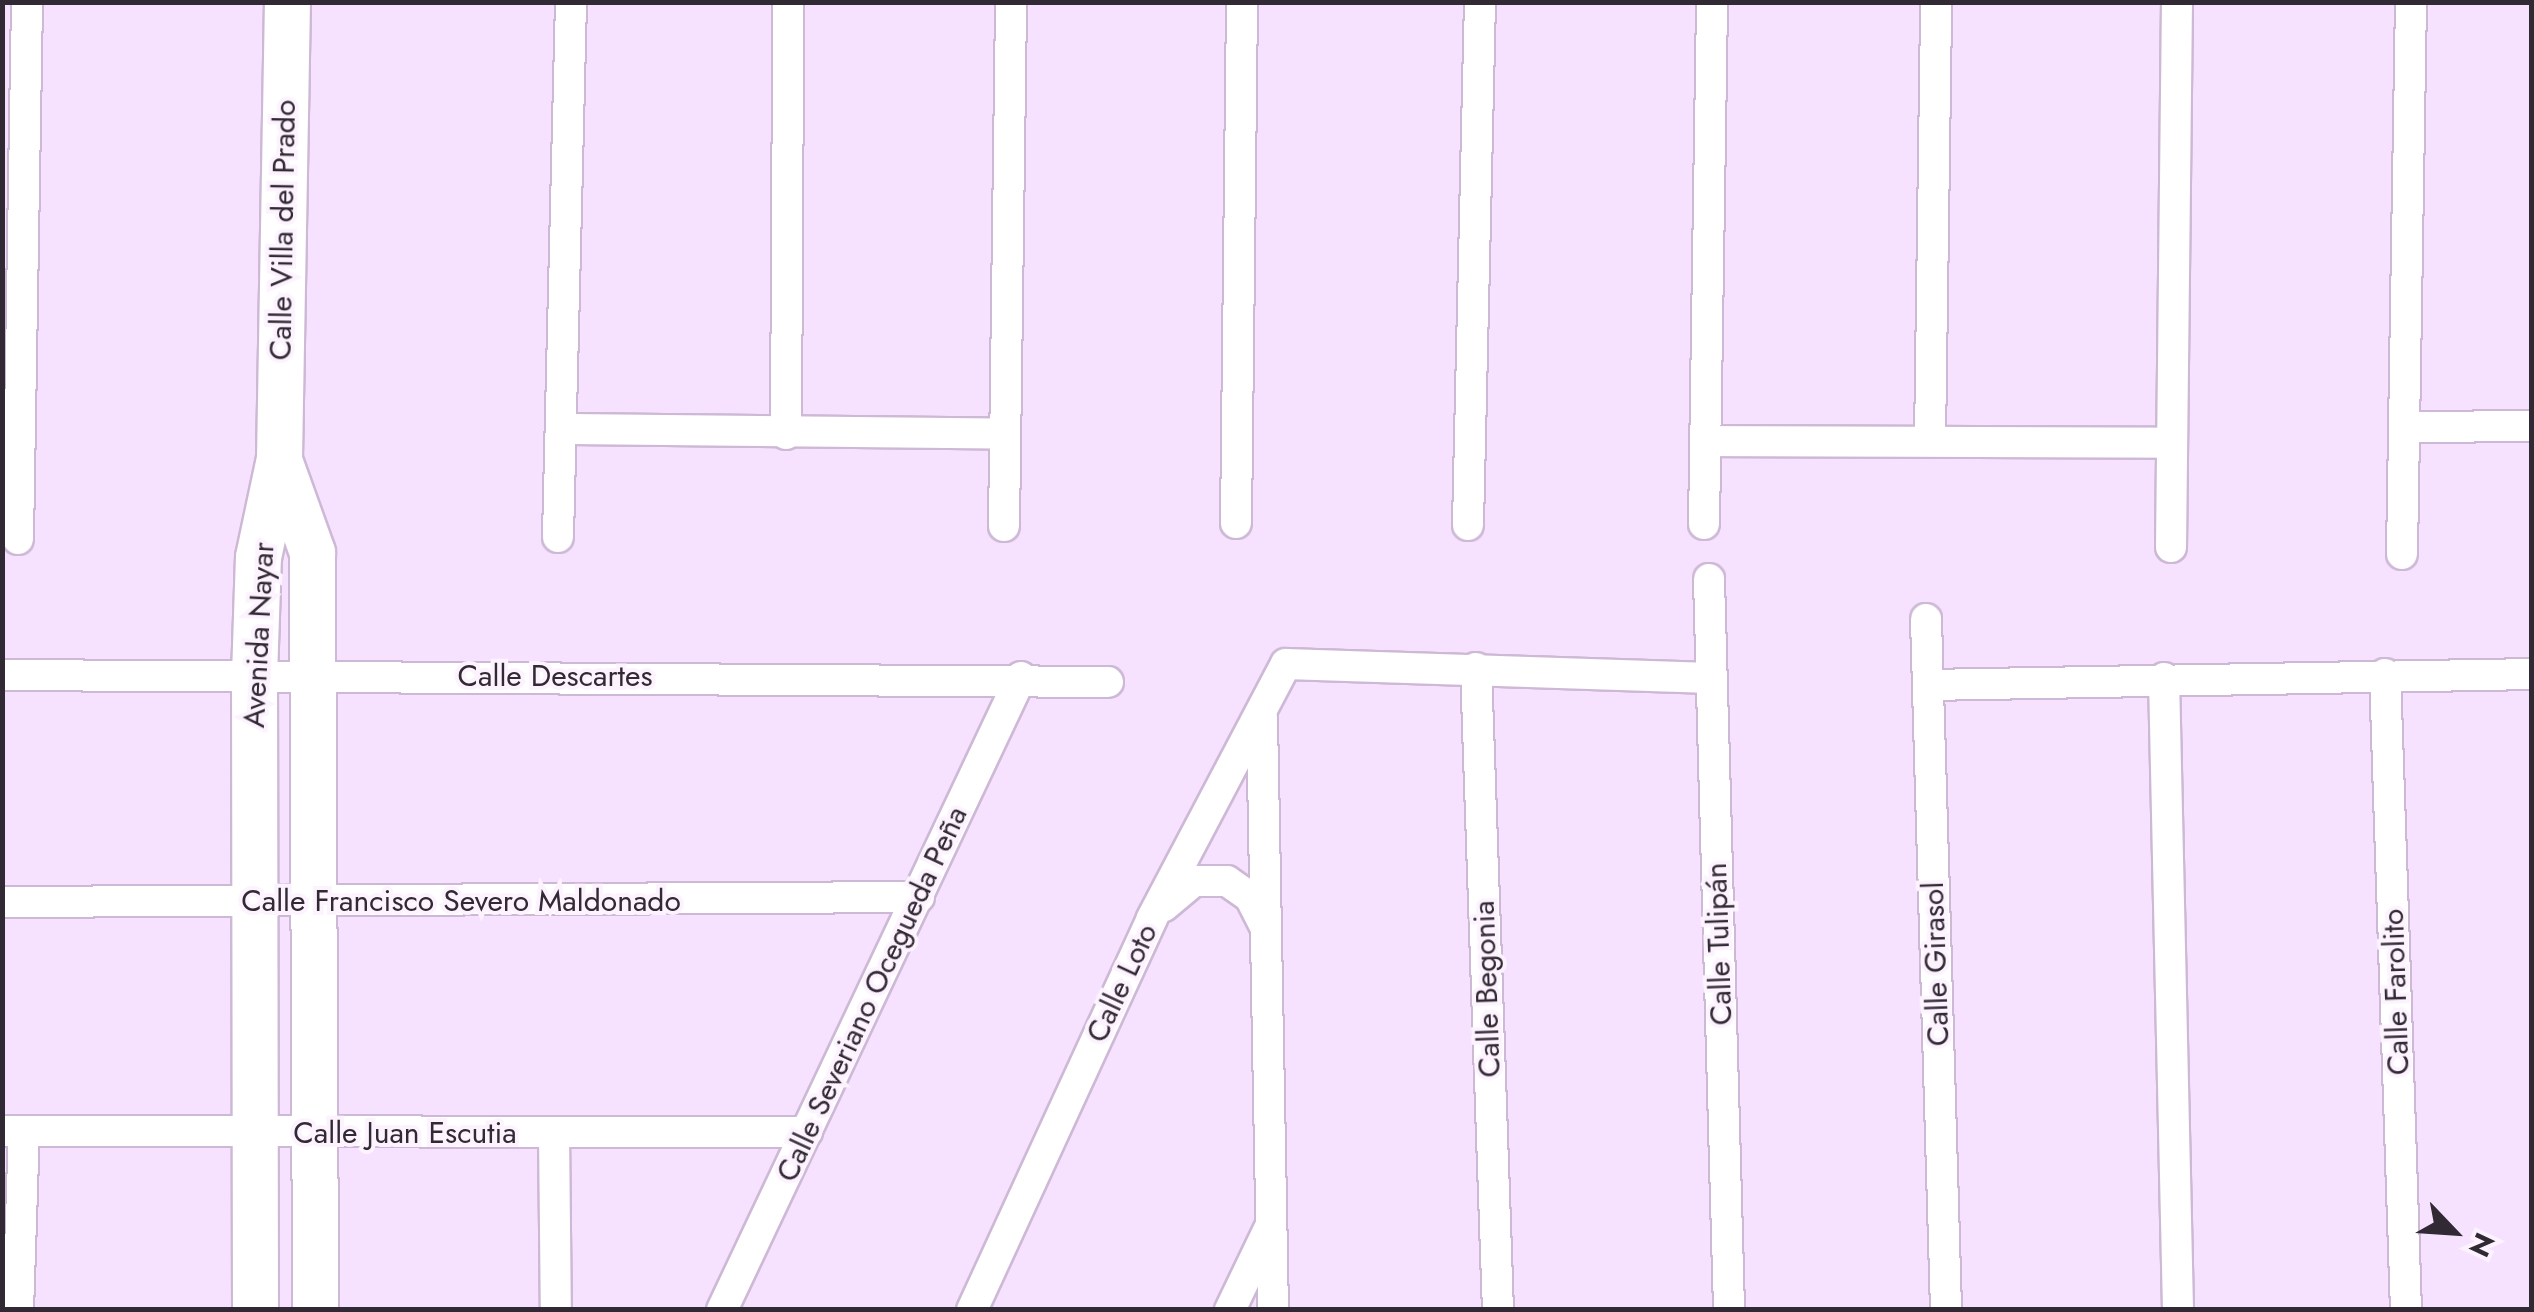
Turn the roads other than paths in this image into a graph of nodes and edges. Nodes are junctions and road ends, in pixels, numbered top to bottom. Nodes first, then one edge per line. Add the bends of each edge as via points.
1 (27, 2) edge
2 (288, 2) edge
3 (571, 2) edge
4 (788, 2) edge
5 (1010, 2) edge
6 (1242, 2) edge
7 (1480, 2) edge
8 (1712, 2) edge
9 (1936, 2) edge
10 (2177, 2) edge
11 (2411, 2) edge
12 (9, 406) edge
13 (2532, 426) edge
14 (2404, 427) junction
15 (562, 429) junction
16 (786, 434) junction
17 (1004, 434) junction
18 (1706, 441) junction
19 (1930, 441) junction
20 (2172, 443) junction
21 (279, 458) junction
22 (1236, 523) dead end
23 (1704, 524) dead end
24 (1468, 525) dead end
25 (1004, 526) dead end
26 (558, 537) dead end
27 (18, 538) dead end
28 (2170, 547) dead end
29 (2402, 554) dead end
30 (1709, 579) dead end
31 (1926, 618) dead end
32 (1476, 668) junction
33 (2385, 674) junction
34 (2532, 674) edge
35 (2, 675) edge
36 (254, 676) junction
37 (314, 676) junction
38 (1022, 677) junction
39 (1712, 678) junction
40 (2164, 678) junction
41 (1108, 682) dead end
42 (1928, 685) junction
43 (1262, 717) junction
44 (919, 897) junction
45 (2, 902) edge
46 (255, 902) junction
47 (314, 904) junction
48 (1152, 918) junction
49 (1266, 929) junction
50 (13, 1131) edge
51 (315, 1132) junction
52 (808, 1132) junction
53 (256, 1133) junction
54 (554, 1133) junction
55 (1272, 1222) junction
56 (18, 1310) edge
57 (255, 1310) edge
58 (315, 1310) edge
59 (556, 1310) edge
60 (722, 1310) edge
61 (972, 1310) edge
62 (1230, 1310) edge
63 (1273, 1310) edge
64 (1498, 1310) edge
65 (1729, 1310) edge
66 (1946, 1310) edge
67 (2178, 1310) edge
68 (2406, 1310) edge

1 - 12 street
2 - 21 street, Calle Villa del Prado
3 - 15 street
4 - 16 street
5 - 17 street
6 - 22 street
7 - 24 street
8 - 18 street
9 - 19 street
10 - 20 street
11 - 14 street
12 - 27 street
13 - 14 street
14 - 29 street
15 - 16 street
15 - 26 street
16 - 17 street
17 - 25 street
18 - 19 street
18 - 23 street
19 - 20 street
20 - 28 street
21 - 36 street, Avenida Nayar via 258,556
21 - 37 street, Avenida Nayar via 312,552
30 - 39 street, Calle Tulipán
31 - 42 street, Calle Girasol
32 - 39 street
32 - 43 street, Calle Loto via 1286,664
32 - 64 street, Calle Begonia
33 - 34 street
33 - 40 street
33 - 68 street, Calle Farolito
35 - 36 street, Calle Descartes
36 - 37 street, Calle Descartes
36 - 46 street, Avenida Nayar
37 - 38 street, Calle Descartes
37 - 47 street, Avenida Nayar
38 - 41 street, Calle Descartes
38 - 44 street, Calle Severiano Ocegueda Peña
39 - 65 street, Calle Tulipán
40 - 42 street
40 - 67 street
42 - 66 street, Calle Girasol
43 - 48 street, Calle Loto
43 - 49 street
44 - 47 street, Calle Francisco Severo Maldonado
44 - 52 street, Calle Severiano Ocegueda Peña
45 - 46 street, Calle Francisco Severo Maldonado
46 - 47 street, Calle Francisco Severo Maldonado
46 - 53 street, Avenida Nayar
47 - 51 street, Avenida Nayar
48 - 49 street via 1179,890 1212,879 1241,888
48 - 61 street, Calle Loto
49 - 55 street
50 - 53 street, Calle Juan Escutia
50 - 56 street
51 - 53 street, Calle Juan Escutia
51 - 54 street, Calle Juan Escutia
51 - 58 street, Avenida Nayar
52 - 54 street, Calle Juan Escutia
52 - 60 street, Calle Severiano Ocegueda Peña
53 - 57 street, Avenida Nayar
54 - 59 street
55 - 62 street
55 - 63 street

